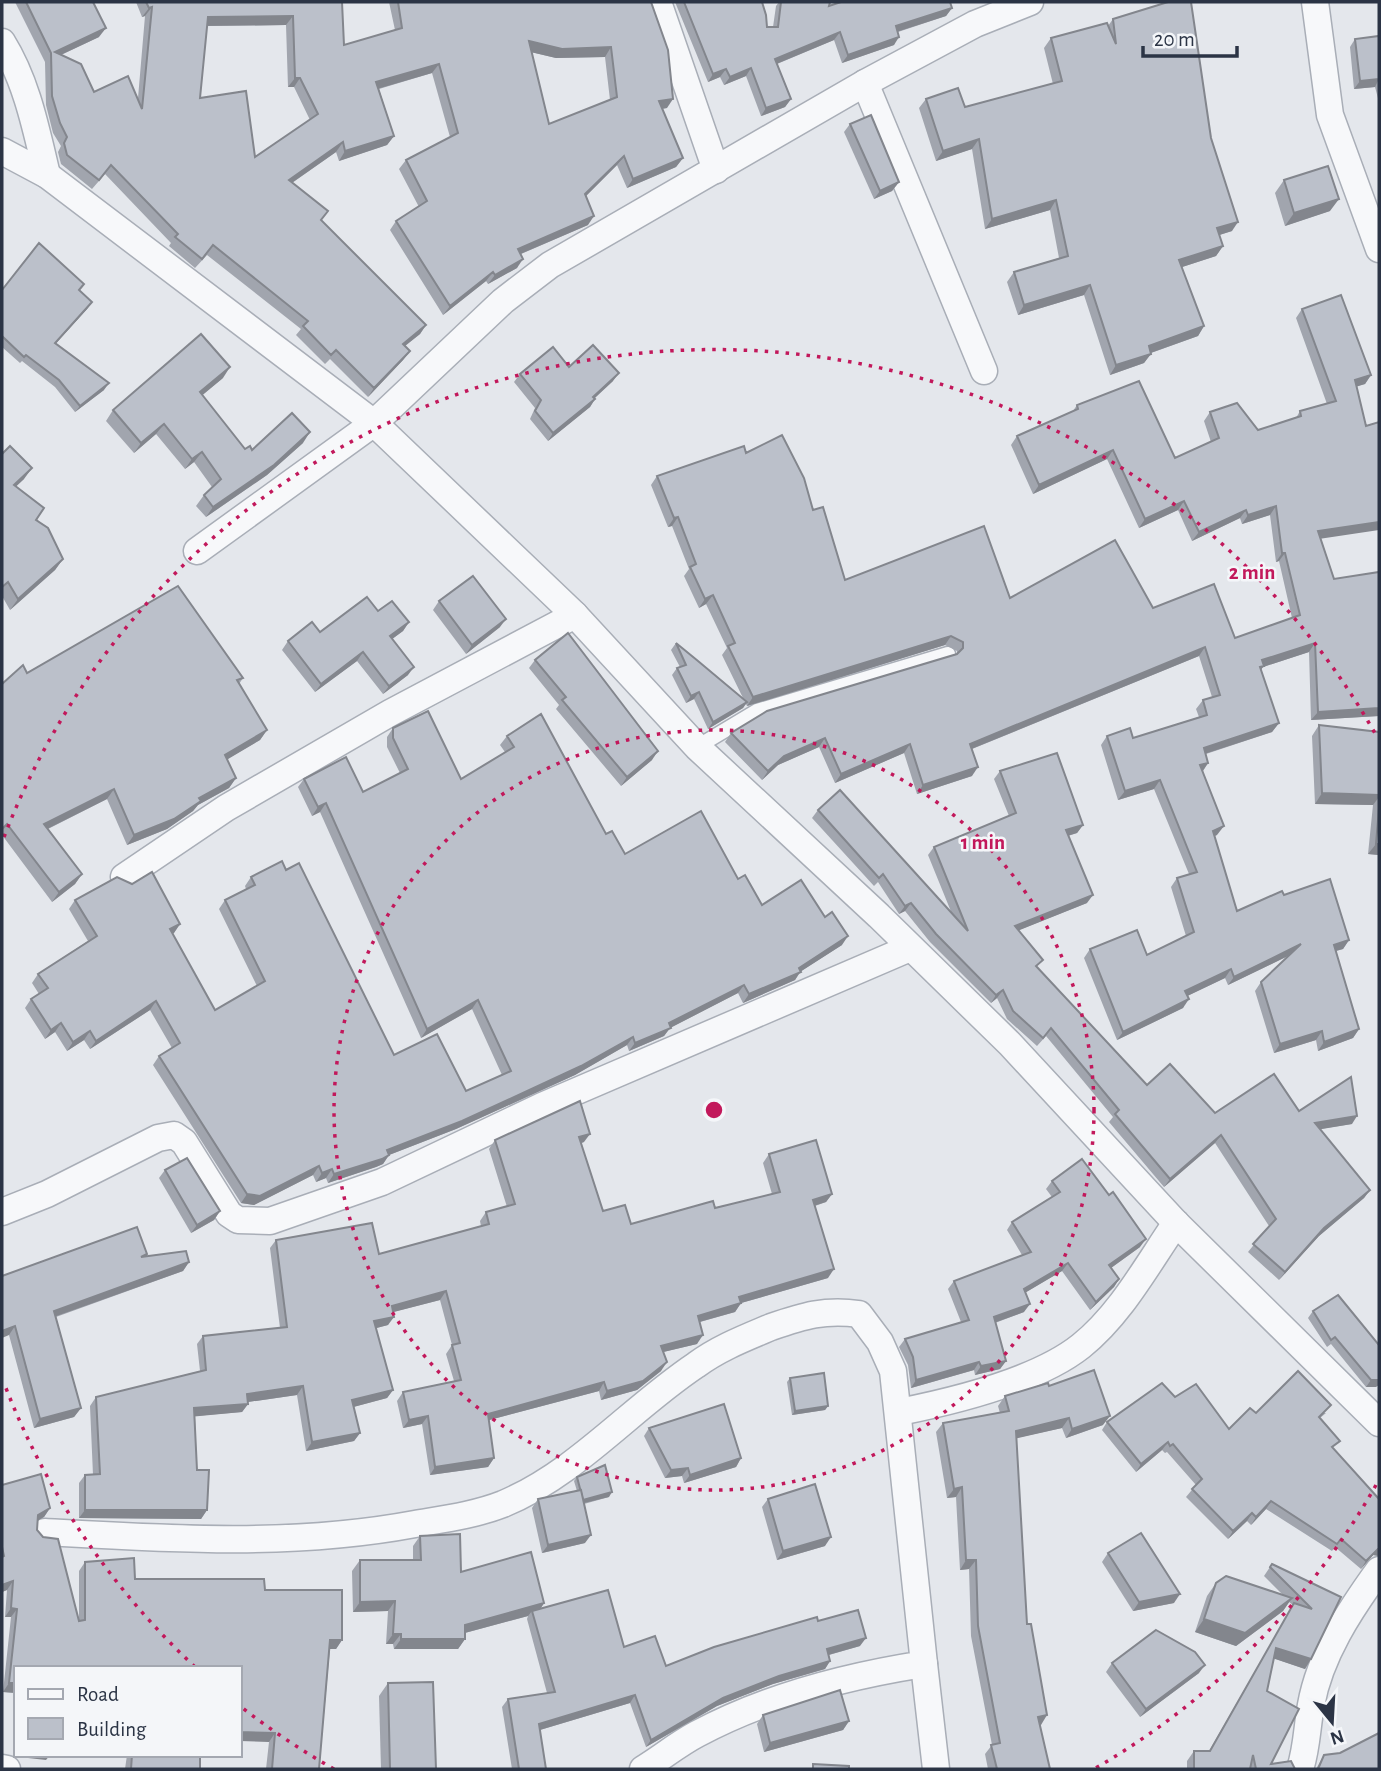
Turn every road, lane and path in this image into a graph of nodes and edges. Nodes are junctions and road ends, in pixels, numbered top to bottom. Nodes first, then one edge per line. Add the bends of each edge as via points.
1 (658, 2) edge
2 (1031, 2) edge
3 (1315, 2) edge
4 (2, 42) edge
5 (865, 83) junction
6 (2, 151) edge
7 (716, 170) junction
8 (47, 175) junction
9 (1379, 248) edge
10 (984, 371) dead end
11 (374, 423) junction
12 (197, 551) dead end
13 (575, 615) junction
14 (948, 654) edge
15 (697, 747) junction
16 (124, 877) edge
17 (910, 948) junction
18 (2, 1212) edge
19 (1176, 1223) junction
20 (899, 1412) junction
21 (1379, 1423) edge
22 (46, 1532) dead end
23 (1379, 1570) edge
24 (924, 1664) junction
25 (643, 1769) edge
26 (936, 1769) edge
27 (1300, 1769) edge

1 - 7 street
2 - 5 street via 975,24
3 - 9 street via 1330,115
4 - 8 street via 29,100
5 - 7 street
5 - 10 street
6 - 8 street
7 - 11 street via 524,284
8 - 11 street
11 - 12 street
11 - 13 street
13 - 15 street
13 - 16 street via 390,713 226,808
14 - 15 lane via 757,711
15 - 17 street
17 - 18 street via 542,1106 382,1182 270,1222 238,1220 229,1214 184,1142 174,1135 158,1138
17 - 19 street via 1010,1044
19 - 20 street via 1123,1301 1081,1346 1012,1382
19 - 21 street
20 - 22 street via 893,1371 880,1342 859,1314 832,1310 733,1342 695,1365 568,1467 501,1505 366,1534 304,1539 208,1541
20 - 24 street
23 - 27 street via 1329,1652 1311,1703
24 - 25 street via 852,1678 752,1708 695,1735
24 - 26 street

